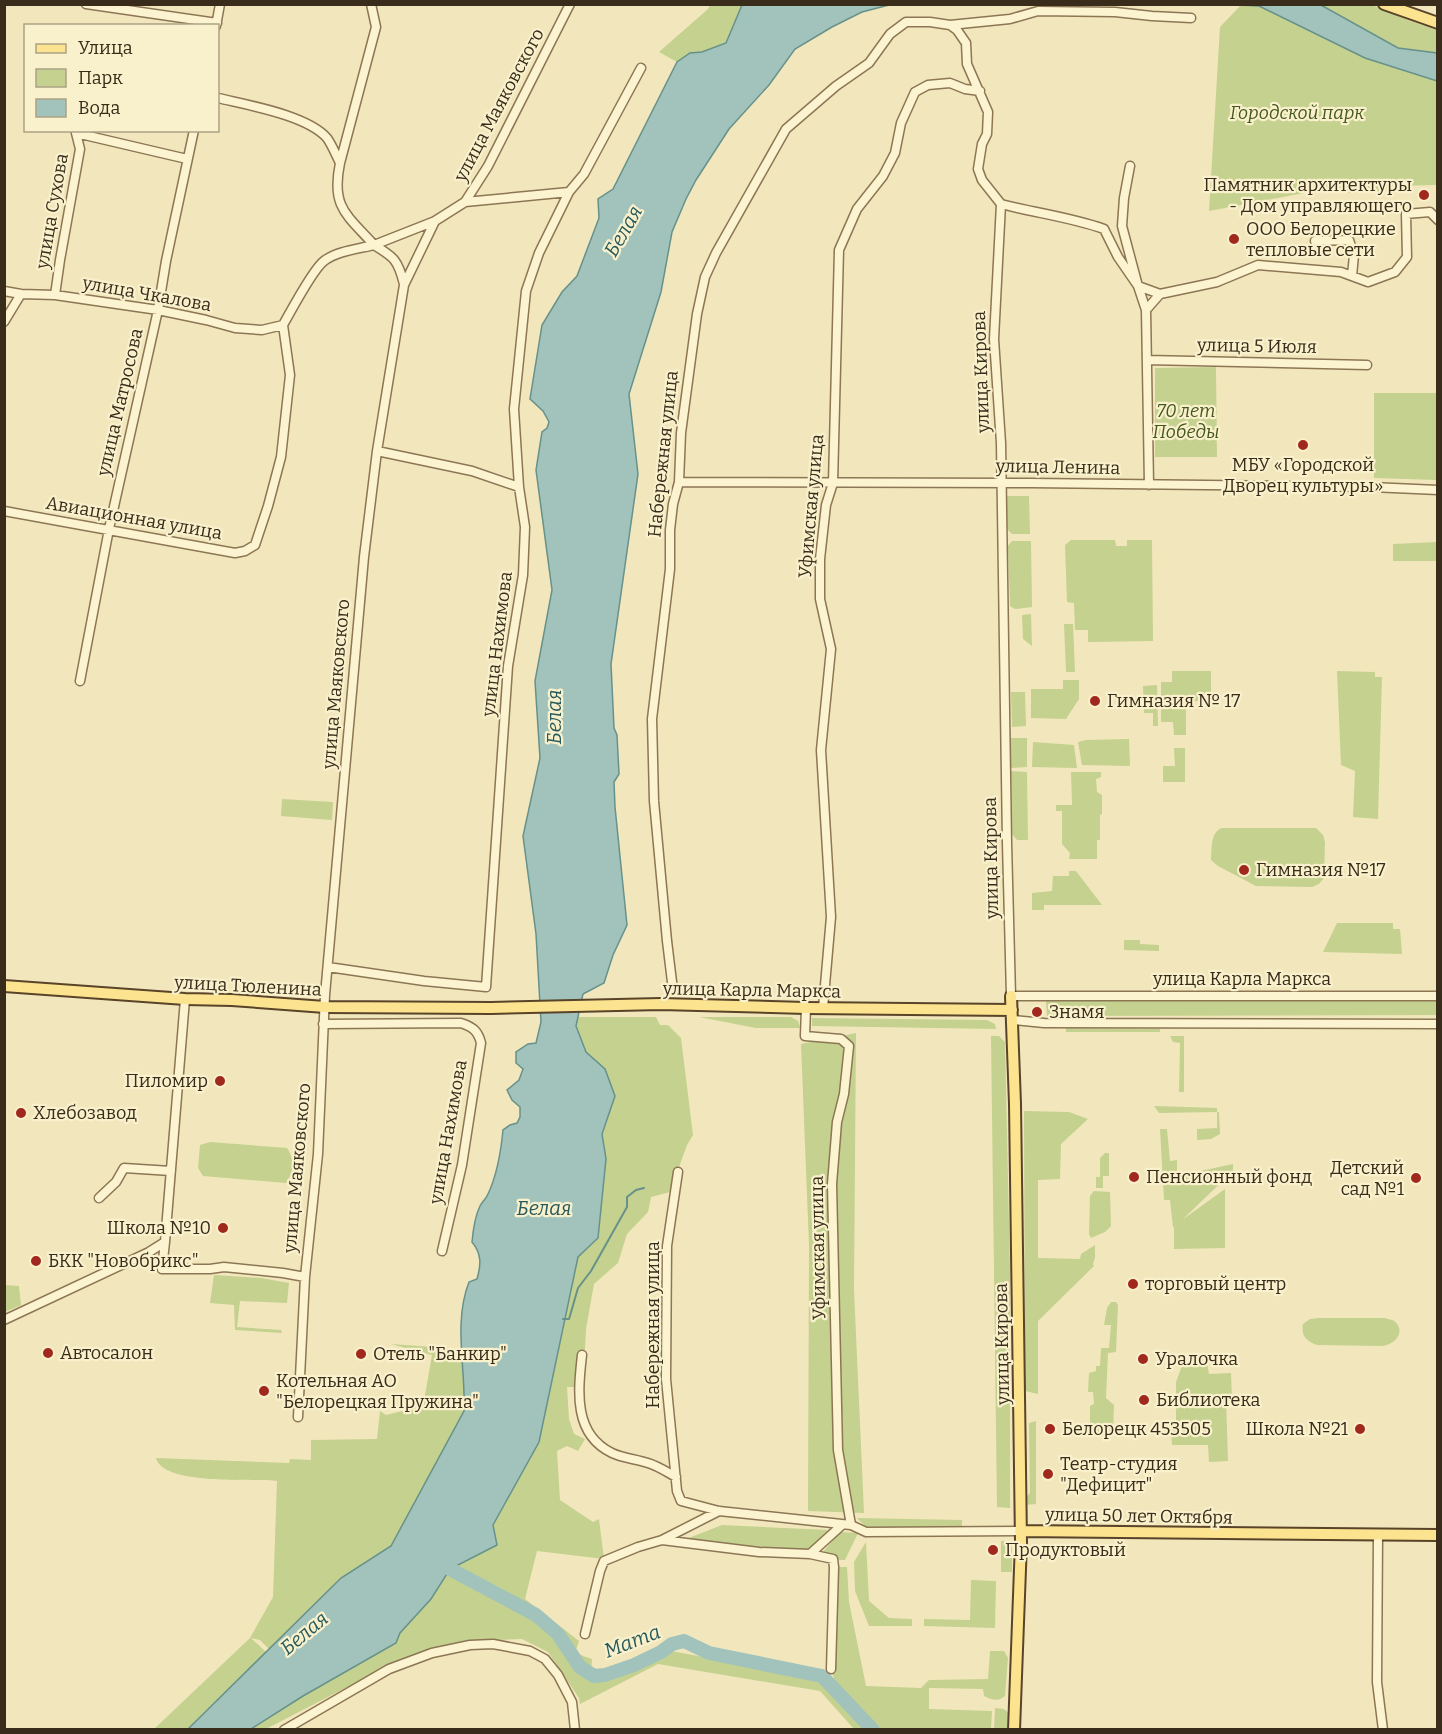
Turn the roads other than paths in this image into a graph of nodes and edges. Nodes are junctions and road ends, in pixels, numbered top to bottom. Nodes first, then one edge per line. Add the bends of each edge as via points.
1 (86, 4) edge
2 (220, 4) edge
3 (371, 4) edge
4 (570, 4) edge
5 (1384, 4) edge
6 (1191, 18) dead end
7 (1437, 23) edge
8 (217, 24) edge
9 (950, 25) junction
10 (641, 68) dead end
11 (980, 92) junction
12 (219, 98) edge
13 (194, 132) edge
14 (187, 159) junction
15 (340, 162) junction
16 (1130, 166) dead end
17 (569, 192) junction
18 (465, 202) junction
19 (1000, 204) junction
20 (1437, 220) edge
21 (435, 221) junction
22 (1315, 241) dead end
23 (374, 245) junction
24 (1352, 276) junction
25 (404, 285) junction
26 (1138, 286) junction
27 (4, 291) edge
28 (21, 294) junction
29 (1160, 294) junction
30 (55, 295) junction
31 (158, 310) junction
32 (1146, 310) junction
33 (4, 322) edge
34 (283, 325) junction
35 (1147, 360) junction
36 (1367, 364) dead end
37 (377, 451) junction
38 (679, 482) junction
39 (832, 483) junction
40 (1001, 483) junction
41 (1149, 485) junction
42 (519, 487) junction
43 (1437, 490) edge
44 (4, 511) edge
45 (109, 529) junction
46 (80, 681) dead end
47 (328, 967) junction
48 (4, 986) edge
49 (673, 990) dead end
50 (1011, 996) junction
51 (1437, 996) edge
52 (185, 999) junction
53 (325, 1007) junction
54 (491, 1008) joint
55 (806, 1008) junction
56 (823, 1008) junction
57 (1012, 1015) junction
58 (323, 1024) junction
59 (1437, 1024) edge
60 (171, 1171) junction
61 (678, 1172) dead end
62 (99, 1198) dead end
63 (165, 1242) junction
64 (442, 1251) dead end
65 (304, 1277) junction
66 (4, 1320) edge
67 (582, 1355) dead end
68 (298, 1418) dead end
69 (676, 1477) junction
70 (681, 1501) joint
71 (719, 1511) junction
72 (842, 1525) junction
73 (851, 1525) junction
74 (1020, 1531) junction
75 (1378, 1535) junction
76 (1437, 1535) edge
77 (662, 1540) junction
78 (810, 1554) junction
79 (585, 1634) dead end
80 (831, 1669) dead end
81 (284, 1730) edge
82 (575, 1730) edge
83 (1014, 1730) edge
84 (1383, 1730) edge

1 - 8 street
2 - 8 street
3 - 15 street via 376,27
4 - 18 street, улица Маяковского via 488,166
5 - 7 main road
6 - 9 street via 1038,11 1010,19
9 - 11 street via 966,43 967,64
9 - 38 street, Набережная улица via 906,22 890,34 869,63 786,129 705,277 681,433
10 - 17 street, улица Нахимова via 584,174
11 - 19 street via 988,112 978,169
11 - 39 street, Уфимская улица via 950,83 928,85 915,92 901,123 895,153 857,209 839,250
12 - 15 street via 315,128 327,139
13 - 14 street, улица Матросова
14 - 30 street, улица Сухова via 76,133 80,149
14 - 31 street, улица Матросова
15 - 23 street via 339,203
16 - 26 street via 1122,226
17 - 18 street
17 - 42 street, улица Нахимова via 526,291 514,410
18 - 21 street, улица Маяковского
19 - 26 street via 1104,229
19 - 40 street, улица Кирова via 994,339
20 - 24 street via 1430,212 1406,214 1407,256 1395,272 1368,282
21 - 23 street
21 - 25 street, улица Маяковского
22 - 24 street via 1349,240 1354,255
23 - 25 street via 396,260
23 - 34 street via 324,261
24 - 29 street via 1258,265 1217,282
25 - 37 street, улица Маяковского
26 - 29 street
26 - 32 street
27 - 28 street, улица Чкалова
28 - 30 street, улица Чкалова
28 - 33 street
29 - 32 street
30 - 31 street, улица Чкалова
31 - 34 street, улица Чкалова via 235,328 262,330
31 - 45 street, улица Матросова
32 - 35 street
34 - 45 street, Авиационная улица via 290,375 281,457 255,544 235,553
35 - 36 street, улица 5 Июля
35 - 41 street
37 - 42 street via 472,471
37 - 47 street, улица Маяковского
38 - 39 street, улица Ленина
38 - 49 street, Набережная улица via 673,504 670,569 651,719 654,801
39 - 40 street, улица Ленина
39 - 56 street, Уфимская улица via 820,559 820,599 831,649 821,750 831,917
40 - 41 street, улица Ленина
40 - 50 street, улица Кирова
41 - 43 street, улица Ленина
42 - 47 street, улица Нахимова via 525,527 523,575 508,666 486,987
44 - 45 street, Авиационная улица
45 - 46 street, улица Матросова
47 - 53 street, улица Маяковского
48 - 52 main road, улица Тюленина
50 - 51 street, улица Карла Маркса
50 - 57 main road, улица Кирова
52 - 53 main road, улица Тюленина
52 - 60 street
53 - 54 main road, улица Тюленина
53 - 58 street, улица Маяковского
54 - 55 main road, улица Карла Маркса via 661,1004
55 - 56 main road, улица Карла Маркса
55 - 73 street, Уфимская улица via 805,1036 841,1039 849,1046 832,1184 838,1450
56 - 57 main road, улица Карла Маркса
57 - 59 street, улица Карла Маркса via 1044,1023
57 - 74 main road, улица Кирова
58 - 64 street, улица Нахимова via 461,1023 478,1033 480,1043 462,1165
58 - 65 street, улица Маяковского via 318,1154
60 - 62 street via 124,1168
60 - 63 street
61 - 69 street, Набережная улица via 667,1246 666,1379
63 - 65 street via 162,1269 224,1267
63 - 66 street
65 - 68 street, улица Маяковского
67 - 69 street via 578,1387 584,1425 598,1444 613,1454 649,1463
69 - 70 street, Набережная улица
70 - 71 street, улица 50 лет Октября
71 - 72 street, улица 50 лет Октября
71 - 77 street
72 - 73 street, улица 50 лет Октября
72 - 78 street
73 - 74 street, улица 50 лет Октября via 866,1532
74 - 75 main road, улица 50 лет Октября
74 - 83 main road, улица Кирова
75 - 76 main road, улица 50 лет Октября
75 - 84 street via 1377,1682
77 - 78 street
77 - 79 street via 604,1561
78 - 80 street via 833,1559
81 - 82 street via 390,1669 432,1653 493,1644 530,1651 545,1659 572,1702

